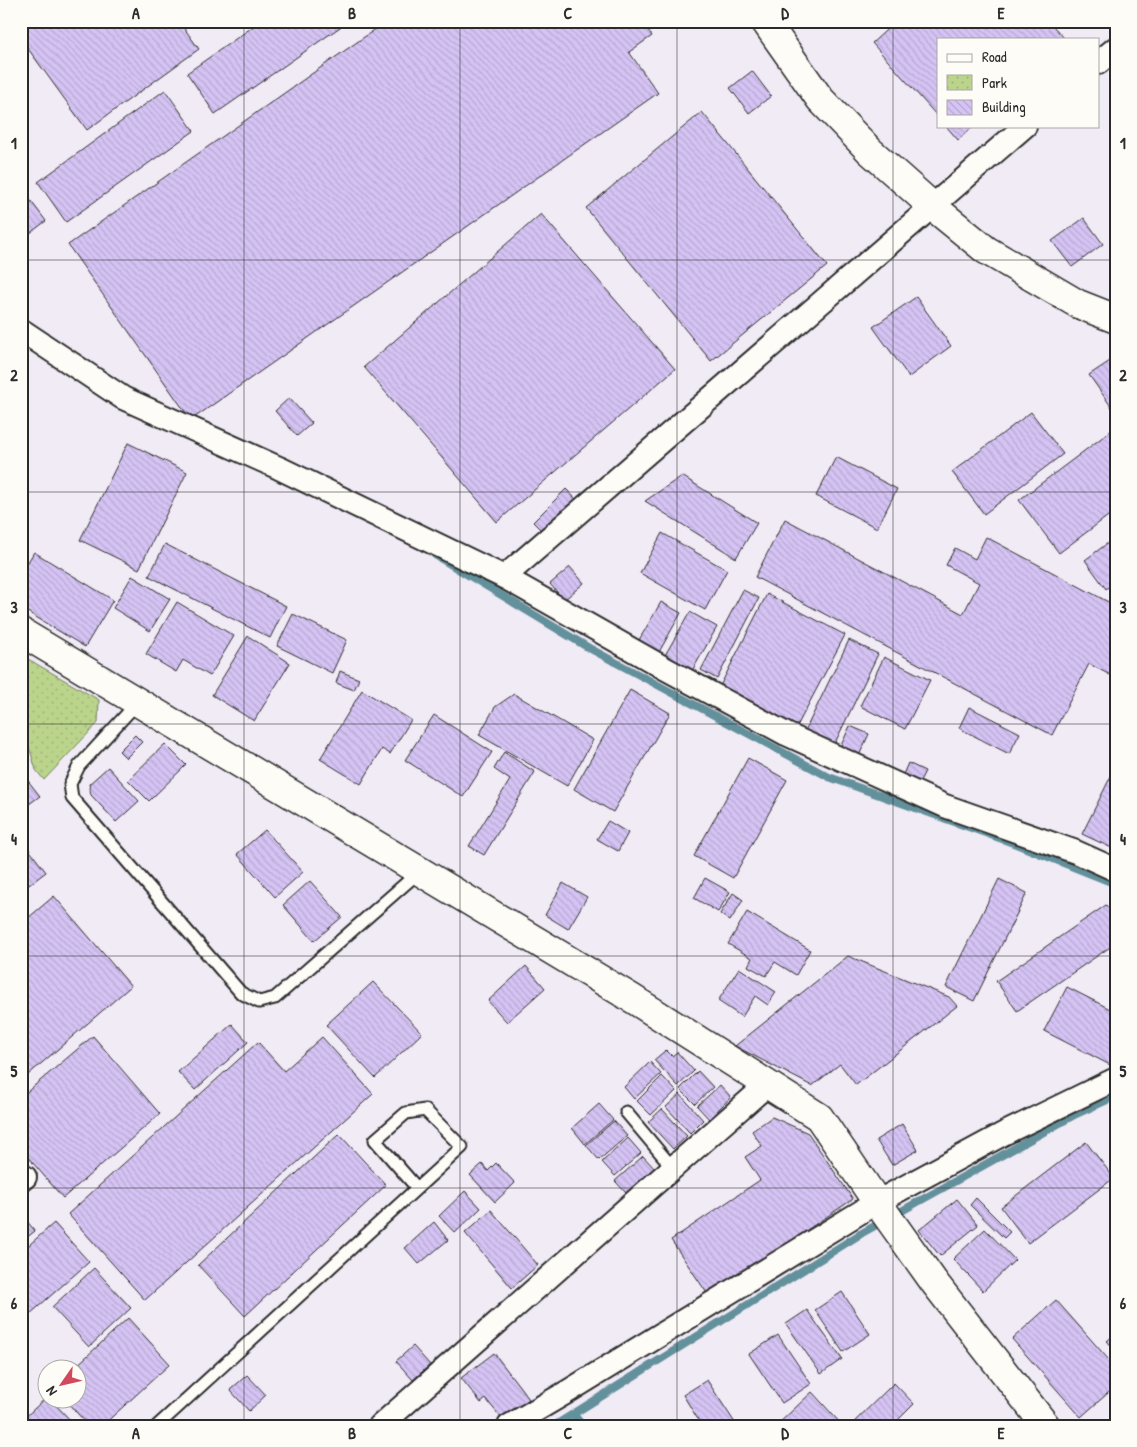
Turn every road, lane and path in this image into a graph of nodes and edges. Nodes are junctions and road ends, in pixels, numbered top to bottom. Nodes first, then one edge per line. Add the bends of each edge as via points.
1 (765, 21) edge
2 (1116, 48) edge
3 (1100, 61) edge
4 (1023, 128) edge
5 (932, 206) junction
6 (1116, 319) edge
7 (21, 330) edge
8 (504, 577) junction
9 (21, 632) edge
10 (138, 702) junction
11 (1116, 870) edge
12 (420, 871) junction
13 (1116, 1079) edge
14 (768, 1084) junction
15 (626, 1112) dead end
16 (673, 1168) junction
17 (418, 1188) junction
18 (877, 1202) junction
19 (157, 1426) edge
20 (380, 1426) edge
21 (508, 1426) edge
22 (1046, 1426) edge

1 - 5 street via 820,99 870,152
2 - 3 street
4 - 5 street
5 - 6 street via 986,250 1078,304
5 - 8 street
7 - 8 street via 123,398 279,468
8 - 11 street via 786,734 945,806 1076,852
9 - 10 street
10 - 12 street
10 - 12 lane via 78,766 70,784 72,798 241,993 259,1002 275,998
12 - 14 street
13 - 18 street via 1003,1134
14 - 16 street
14 - 18 street via 819,1117
15 - 16 lane
16 - 20 street
17 - 17 lane via 375,1140 406,1113 425,1110 462,1147
17 - 19 lane
18 - 21 street
18 - 22 street via 934,1282

